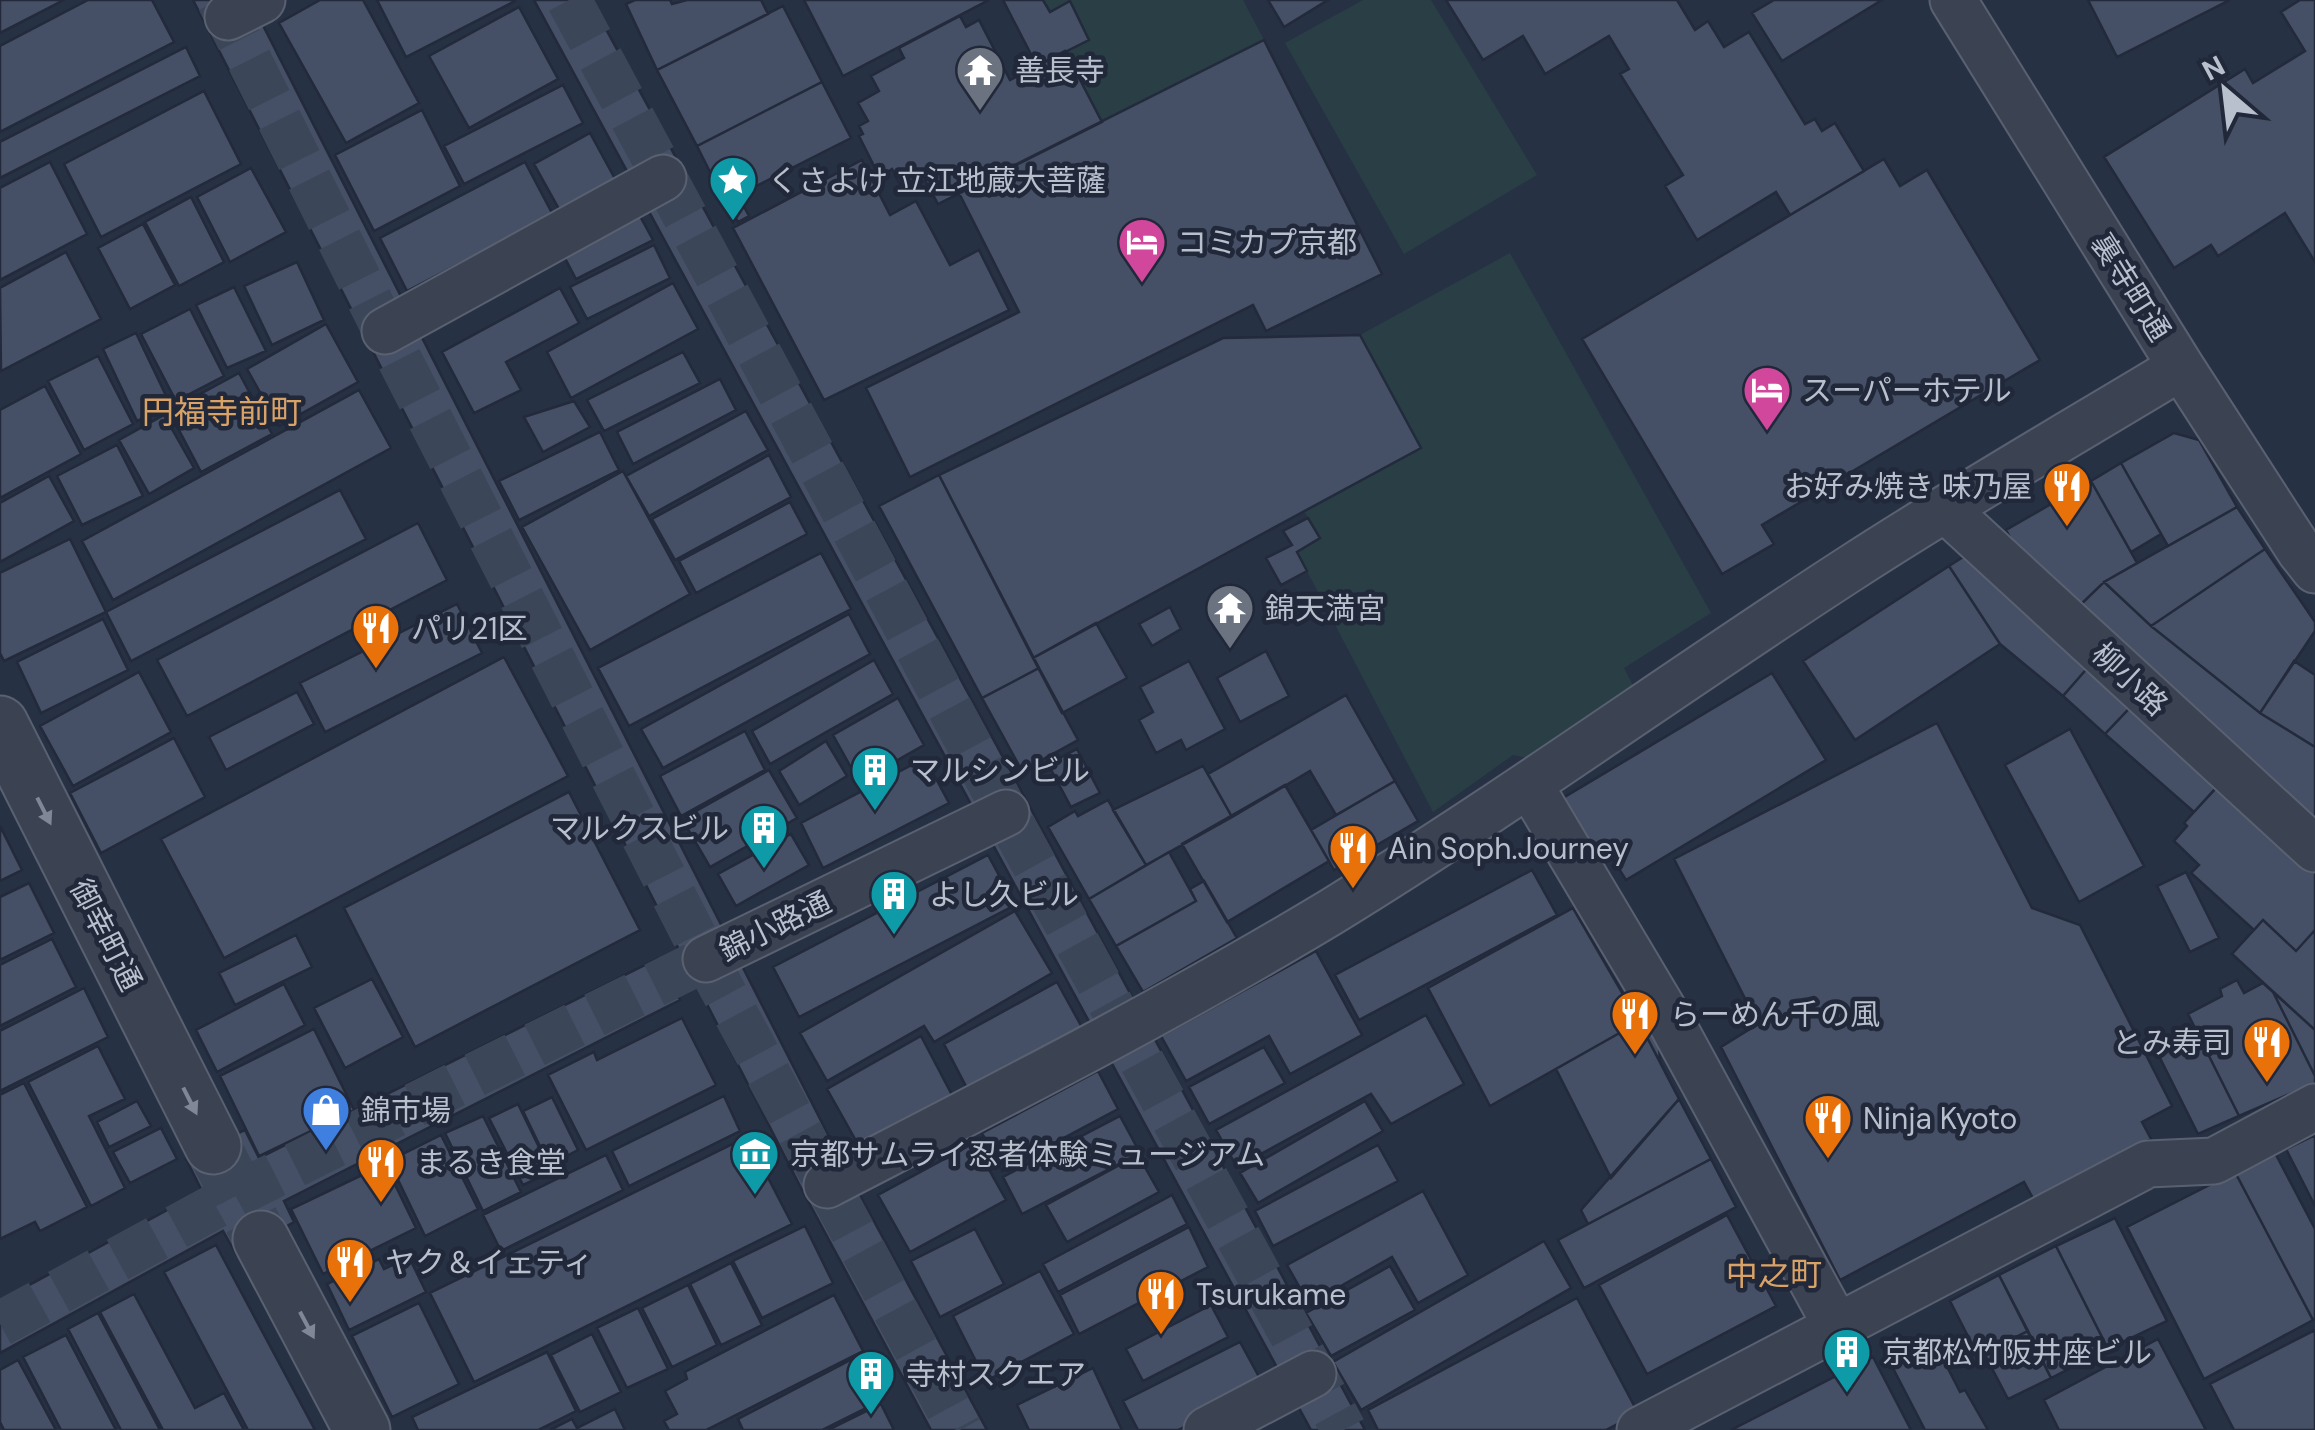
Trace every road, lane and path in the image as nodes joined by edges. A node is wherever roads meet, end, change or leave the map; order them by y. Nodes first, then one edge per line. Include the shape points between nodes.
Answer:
1 (1953, 0) edge
2 (663, 178) dead end
3 (385, 331) dead end
4 (2181, 367) junction
5 (1944, 509) junction
6 (2315, 570) edge
7 (0, 724) edge
8 (1529, 784) junction
9 (1006, 814) dead end
10 (2315, 849) edge
11 (706, 959) tunnel mouth
12 (2315, 1107) edge
13 (213, 1146) tunnel mouth
14 (828, 1185) dead end
15 (261, 1239) tunnel mouth
16 (1838, 1327) junction
17 (1313, 1374) dead end
18 (362, 1430) edge
19 (1207, 1430) edge
20 (1640, 1430) edge

1 - 4 street, 裏寺町通
2 - 3 street
4 - 5 street
4 - 6 street, 裏寺町通
5 - 8 street
5 - 10 street, 柳小路
7 -> 13 street, 御幸町通
8 - 14 street via 1226,973
8 - 16 street via 1672,1024
9 - 11 street, 錦小路通
12 - 16 street via 2214,1161 2148,1164
15 -> 18 street
16 - 20 street
17 - 19 street

